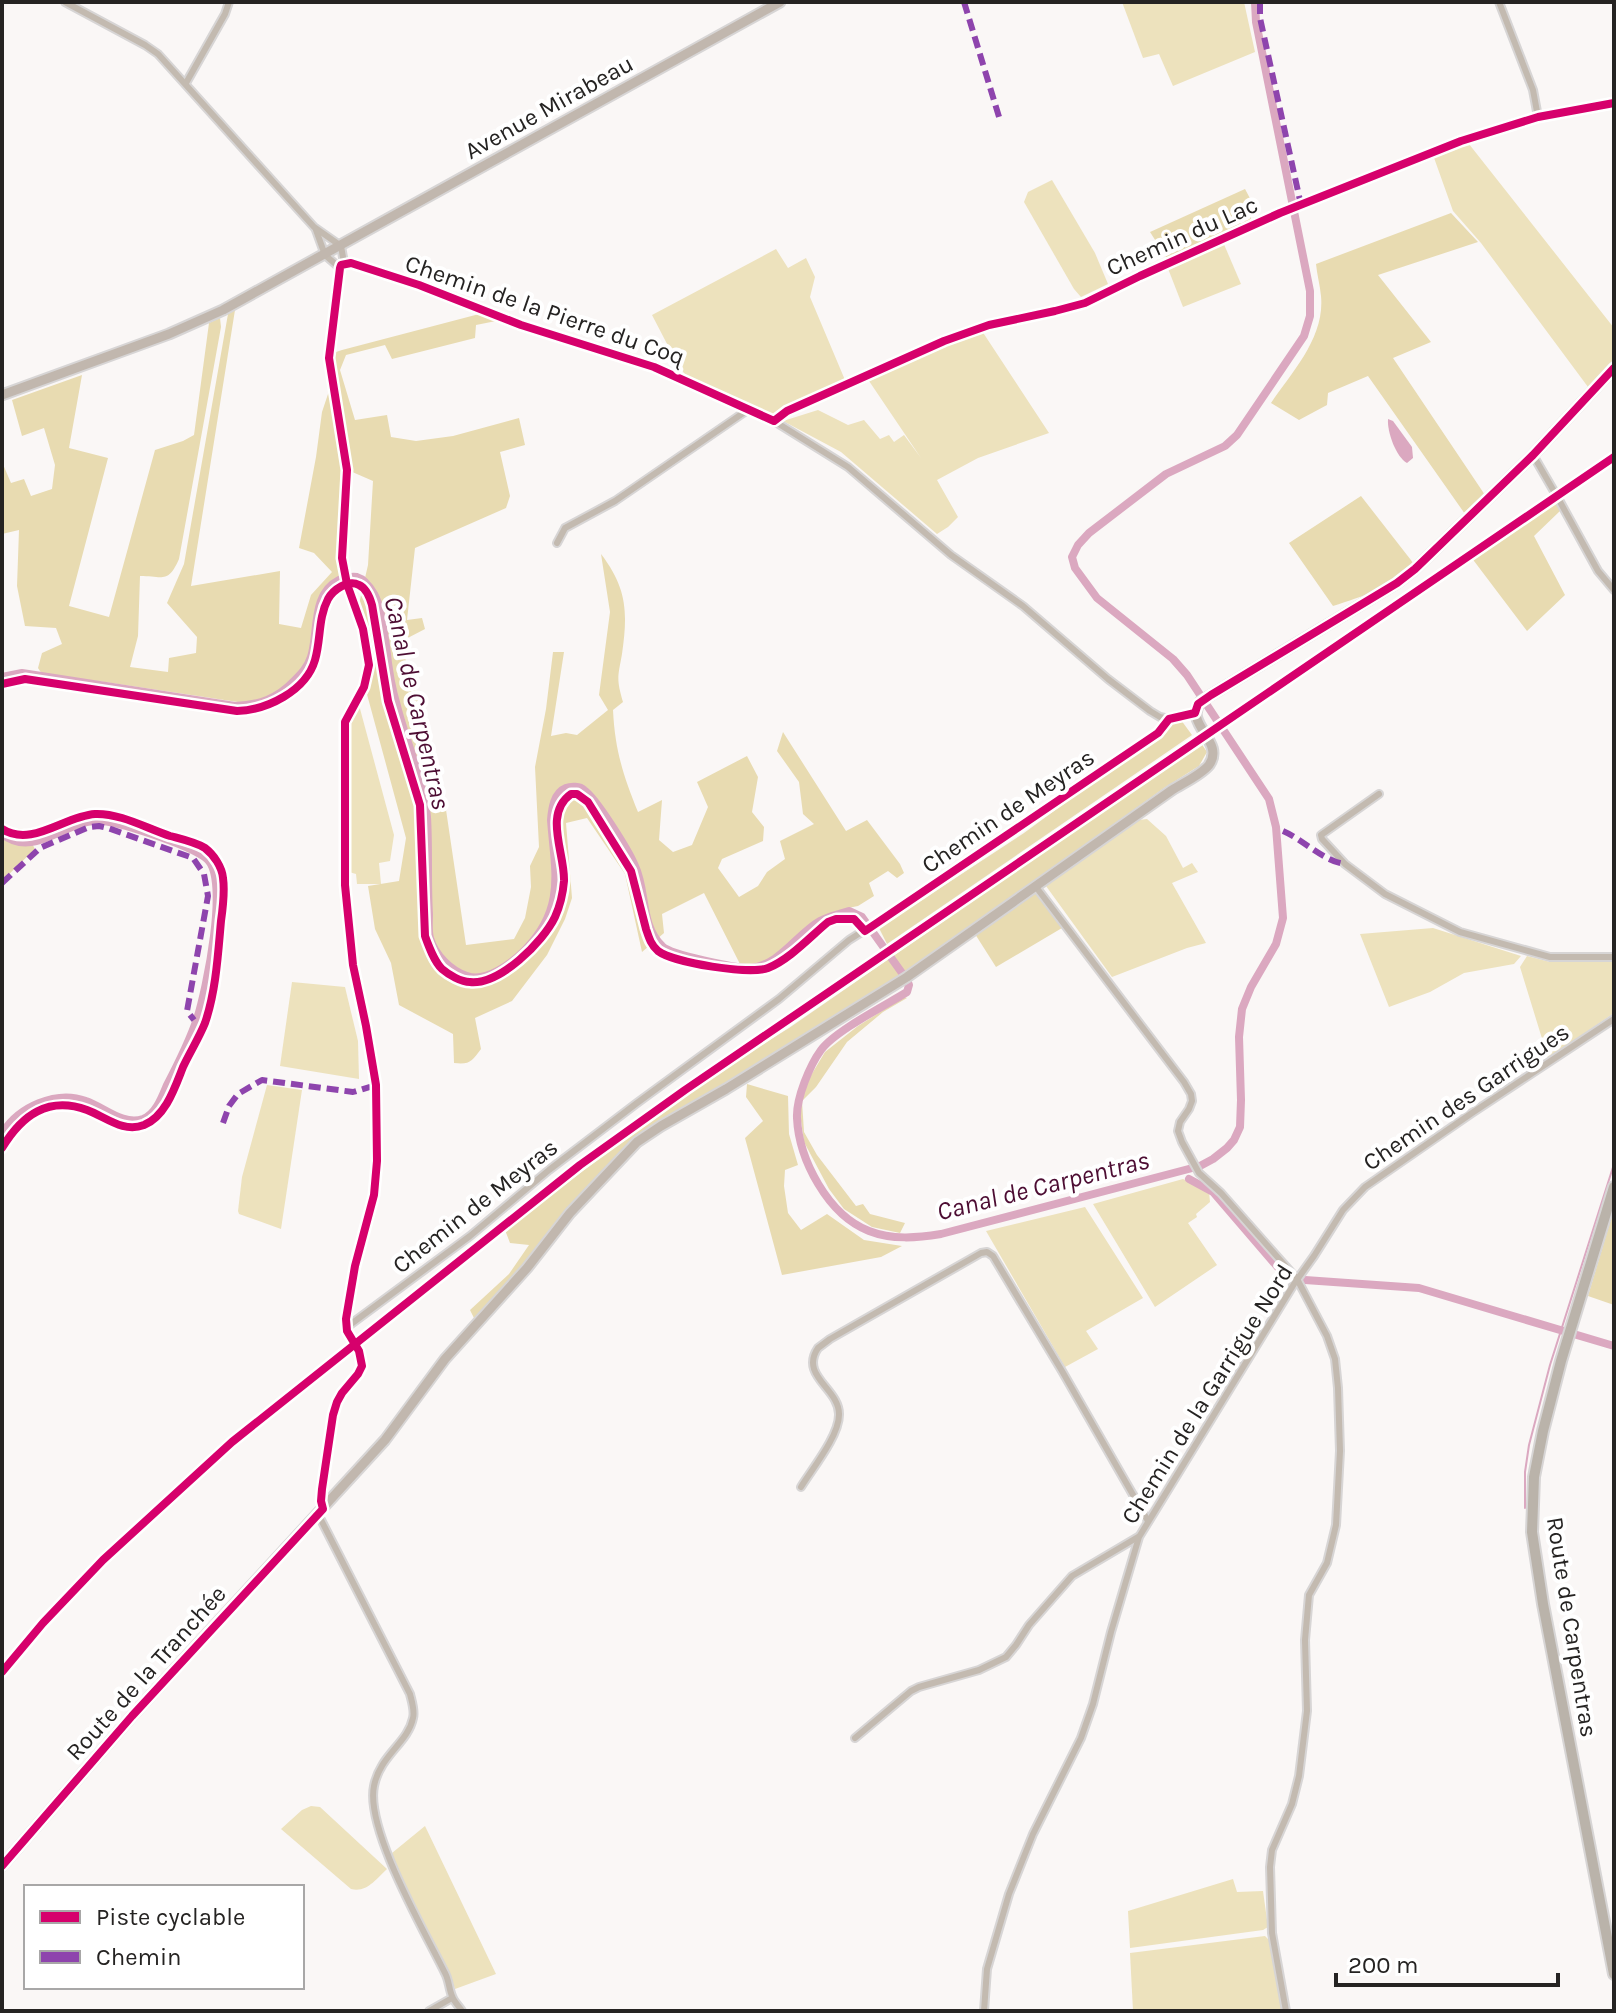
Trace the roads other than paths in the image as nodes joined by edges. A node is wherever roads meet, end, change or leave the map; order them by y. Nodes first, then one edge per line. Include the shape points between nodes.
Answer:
1 (65, 2) edge
2 (229, 2) edge
3 (780, 2) edge
4 (1499, 2) edge
5 (186, 83) junction
6 (1614, 103) edge
7 (1538, 117) junction
8 (314, 227) junction
9 (339, 247) junction
10 (325, 255) junction
11 (342, 266) junction
12 (1614, 368) edge
13 (2, 395) edge
14 (749, 409) junction
15 (774, 421) junction
16 (1533, 455) junction
17 (557, 543) dead end
18 (1614, 590) edge
19 (1195, 713) junction
20 (1169, 719) junction
21 (1379, 794) dead end
22 (1037, 886) junction
23 (1614, 957) edge
24 (1614, 1019) edge
25 (1612, 1192) edge
26 (1343, 1210) joint
27 (1297, 1279) junction
28 (347, 1327) junction
29 (801, 1487) dead end
30 (320, 1512) junction
31 (1148, 1521) junction
32 (1139, 1537) junction
33 (855, 1738) dead end
34 (2, 1866) edge
35 (1614, 1974) edge
36 (452, 1998) junction
37 (429, 2011) edge
38 (462, 2011) edge
39 (984, 2011) edge
40 (1286, 2011) edge

1 - 5 street via 145,45
2 - 5 street
3 - 9 street, Avenue Mirabeau
4 - 7 street
5 - 8 street
6 - 7 street, Chemin du Lac
7 - 15 street, Chemin du Lac via 1448,146 1291,209 1085,303 944,341
8 - 9 street
8 - 10 street
9 - 10 street, Avenue Mirabeau
9 - 11 street
10 - 11 street
10 - 13 street, Avenue Mirabeau via 194,324
11 - 14 street, Chemin de la Pierre du Coq via 351,263 419,285 521,325 654,367
11 - 28 street via 329,358 347,470 345,578 369,665 345,722 345,885 353,965 376,1085 377,1123 374,1195 355,1266
12 - 16 street
14 - 15 street, Chemin de la Pierre du Coq
14 - 17 street via 615,501 565,528
15 - 20 street, Chemin de la Pierre du Coq via 848,467 1108,679
16 - 18 street
16 - 19 street via 1397,583 1204,699
19 - 20 street
19 - 22 street, Route de la Tranchée via 1213,747 1206,768
20 - 28 street, Chemin de Meyras via 1158,733 826,958
21 - 23 street via 1321,835 1345,864 1385,894 1460,932 1550,957
22 - 27 street via 1191,1094 1178,1131 1197,1170
22 - 30 street, Route de la Tranchée via 903,979 637,1142 570,1213
24 - 26 street, Chemin des Garrigues via 1410,1155
25 - 35 main road, Route de Carpentras via 1546,1419 1534,1477 1532,1532
26 - 27 street, Chemin de la Garrigue Nord
27 - 31 street, Chemin de la Garrigue Nord
27 - 40 street via 1335,1359 1340,1451 1334,1534 1306,1608 1307,1711 1299,1776 1270,1867 1272,1933
28 - 30 street via 362,1366 333,1415
29 - 31 street via 839,1419 836,1401 813,1369 818,1348 987,1252 1023,1304
30 - 34 street, Route de la Tranchée
30 - 36 street via 410,1694 414,1717 377,1774 374,1808 412,1908 448,1977
31 - 32 street, Chemin de la Garrigue Nord
32 - 33 street via 1072,1576 1006,1657 911,1691
32 - 39 street, Chemin de la Garrigue Nord via 1081,1738 1009,1894 987,1969
36 - 37 street
36 - 38 street

